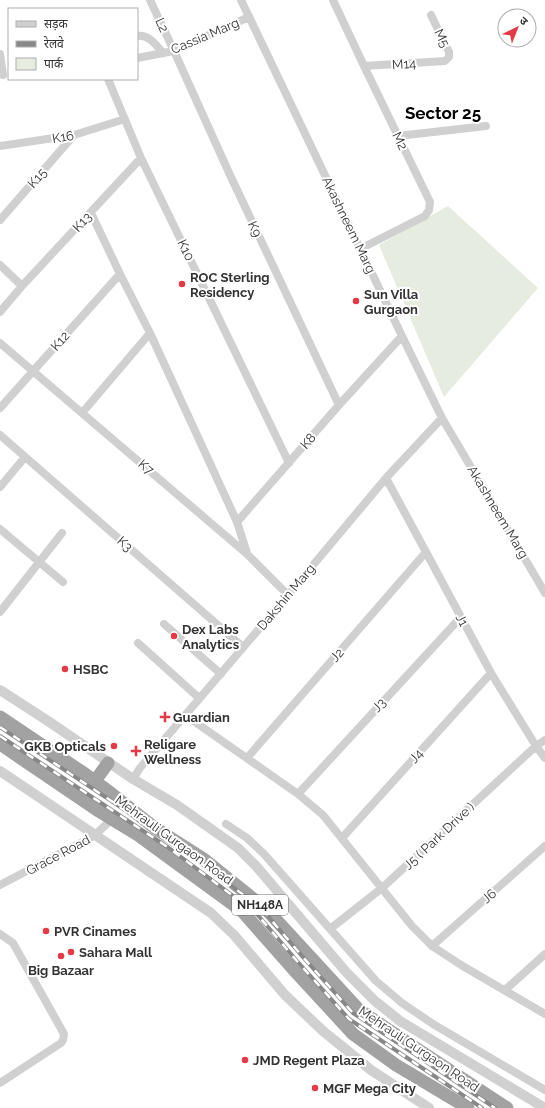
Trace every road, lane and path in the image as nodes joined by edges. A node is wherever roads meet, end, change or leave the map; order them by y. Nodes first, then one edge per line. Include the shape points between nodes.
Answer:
1 (150, 0) edge
2 (241, 0) edge
3 (333, 0) edge
4 (431, 15) dead end
5 (249, 17) junction
6 (138, 36) edge
7 (174, 51) junction
8 (163, 53) junction
9 (0, 54) edge
10 (138, 58) edge
11 (445, 61) joint
12 (364, 66) junction
13 (4, 75) edge
14 (108, 80) edge
15 (125, 119) junction
16 (486, 126) dead end
17 (74, 135) junction
18 (398, 136) junction
19 (0, 146) edge
20 (141, 158) junction
21 (91, 213) junction
22 (0, 220) edge
23 (360, 249) junction
24 (0, 265) edge
25 (120, 274) junction
26 (22, 286) junction
27 (0, 312) edge
28 (150, 333) junction
29 (402, 336) junction
30 (0, 343) edge
31 (33, 372) junction
32 (339, 406) junction
33 (0, 408) edge
34 (82, 413) junction
35 (442, 418) junction
36 (0, 435) edge
37 (25, 457) junction
38 (289, 462) junction
39 (386, 478) junction
40 (1, 484) edge
41 (237, 522) junction
42 (0, 529) edge
43 (62, 533) dead end
44 (426, 552) junction
45 (247, 554) junction
46 (39, 562) junction
47 (62, 582) dead end
48 (545, 593) edge
49 (288, 595) junction
50 (0, 612) edge
51 (461, 617) junction
52 (164, 624) dead end
53 (138, 644) dead end
54 (243, 648) junction
55 (220, 674) junction
56 (491, 674) junction
57 (0, 690) edge
58 (199, 698) junction
59 (185, 715) junction
60 (0, 717) edge
61 (28, 736) junction
62 (545, 740) edge
63 (0, 744) edge
64 (536, 746) junction
65 (15, 754) junction
66 (247, 758) junction
67 (545, 758) edge
68 (108, 763) junction
69 (0, 771) edge
70 (133, 779) junction
71 (95, 781) junction
72 (298, 794) junction
73 (112, 819) junction
74 (226, 824) dead end
75 (95, 835) junction
76 (342, 838) junction
77 (545, 846) edge
78 (0, 885) edge
79 (382, 888) junction
80 (330, 929) junction
81 (0, 934) edge
82 (432, 946) junction
83 (545, 954) edge
84 (505, 990) junction
85 (545, 1014) edge
86 (0, 1083) edge
87 (545, 1090) edge
88 (429, 1108) edge
89 (468, 1108) edge
90 (507, 1108) edge
91 (545, 1108) edge

1 - 7 street, L2
2 - 5 street, Akashneem Marg
3 - 12 street, M2
4 - 11 street, M5 via 449,52 449,57
5 - 7 street, Cassia Marg
5 - 23 street, Akashneem Marg
6 - 8 street via 151,39
7 - 8 street, Cassia Marg
7 - 32 street, K9
8 - 10 street, Cassia Marg
9 - 13 street
11 - 12 street, M14
12 - 18 street, M2
14 - 15 street, K10
15 - 17 street, K16
15 - 20 street, K10
16 - 18 street
17 - 19 street, K16
17 - 22 street, K15
18 - 23 street, M2 via 430,202 429,210 424,216
20 - 21 street, K13
20 - 38 street, K10
21 - 25 street
21 - 26 street, K13
23 - 29 street, Akashneem Marg
24 - 26 street
25 - 28 street
25 - 31 street, K12
26 - 27 street, K13
28 - 34 street
28 - 41 street
29 - 32 street, K8
29 - 35 street, Akashneem Marg
30 - 31 street, K7
31 - 33 street, K12
31 - 34 street, K7
32 - 38 street, K8
34 - 45 street, K7
35 - 39 street, Dakshin Marg
35 - 48 street, Akashneem Marg
36 - 37 street, K3
37 - 40 street
37 - 54 street, K3
38 - 41 street, K8
39 - 44 street, J1
39 - 49 street, Dakshin Marg
41 - 45 street
42 - 46 street
43 - 46 street
44 - 51 street, J1
44 - 66 street, J2
45 - 49 street, K7
46 - 47 street
46 - 50 street
49 - 54 street, Dakshin Marg
51 - 56 street, J1
51 - 72 street, J3
52 - 55 street
53 - 58 street
54 - 55 street, Dakshin Marg
55 - 58 street, Dakshin Marg
56 - 64 street, J1
56 - 76 street, J4
57 - 68 street
58 - 59 street, Dakshin Marg
59 - 66 street
59 - 70 street, Dakshin Marg
60 - 61 highway, Mehrauli Gurgaon Road / NH148A
61 - 65 highway
61 - 71 highway, Mehrauli Gurgaon Road / NH148A
62 - 64 street, J5 ( Park Drive )
63 - 65 highway, Mehrauli Gurgaon Road / NH148A
64 - 67 street, J1
64 - 79 street, J5 ( Park Drive )
65 - 73 highway, Mehrauli Gurgaon Road / NH148A
66 - 72 street
68 - 70 street
68 - 71 highway
69 - 75 street
70 - 91 street via 177,805 238,848 346,972 400,1021
71 - 90 highway, Mehrauli Gurgaon Road / NH148A via 155,828 205,860 267,910 359,1010
72 - 76 street via 323,815
73 - 75 street, Grace Road
73 - 89 highway, Mehrauli Gurgaon Road / NH148A via 242,911 353,1034 396,1065
74 - 80 street via 247,838 264,854
75 - 78 street, Grace Road
75 - 88 street via 211,913 234,935 285,995 323,1031 371,1070
76 - 79 street
77 - 82 street, J6
79 - 80 street, J5 ( Park Drive )
79 - 82 street via 412,926
80 - 87 street via 376,980 402,1003
81 - 86 street via 13,943 64,1034 61,1043
82 - 84 street
83 - 84 street
84 - 85 street

